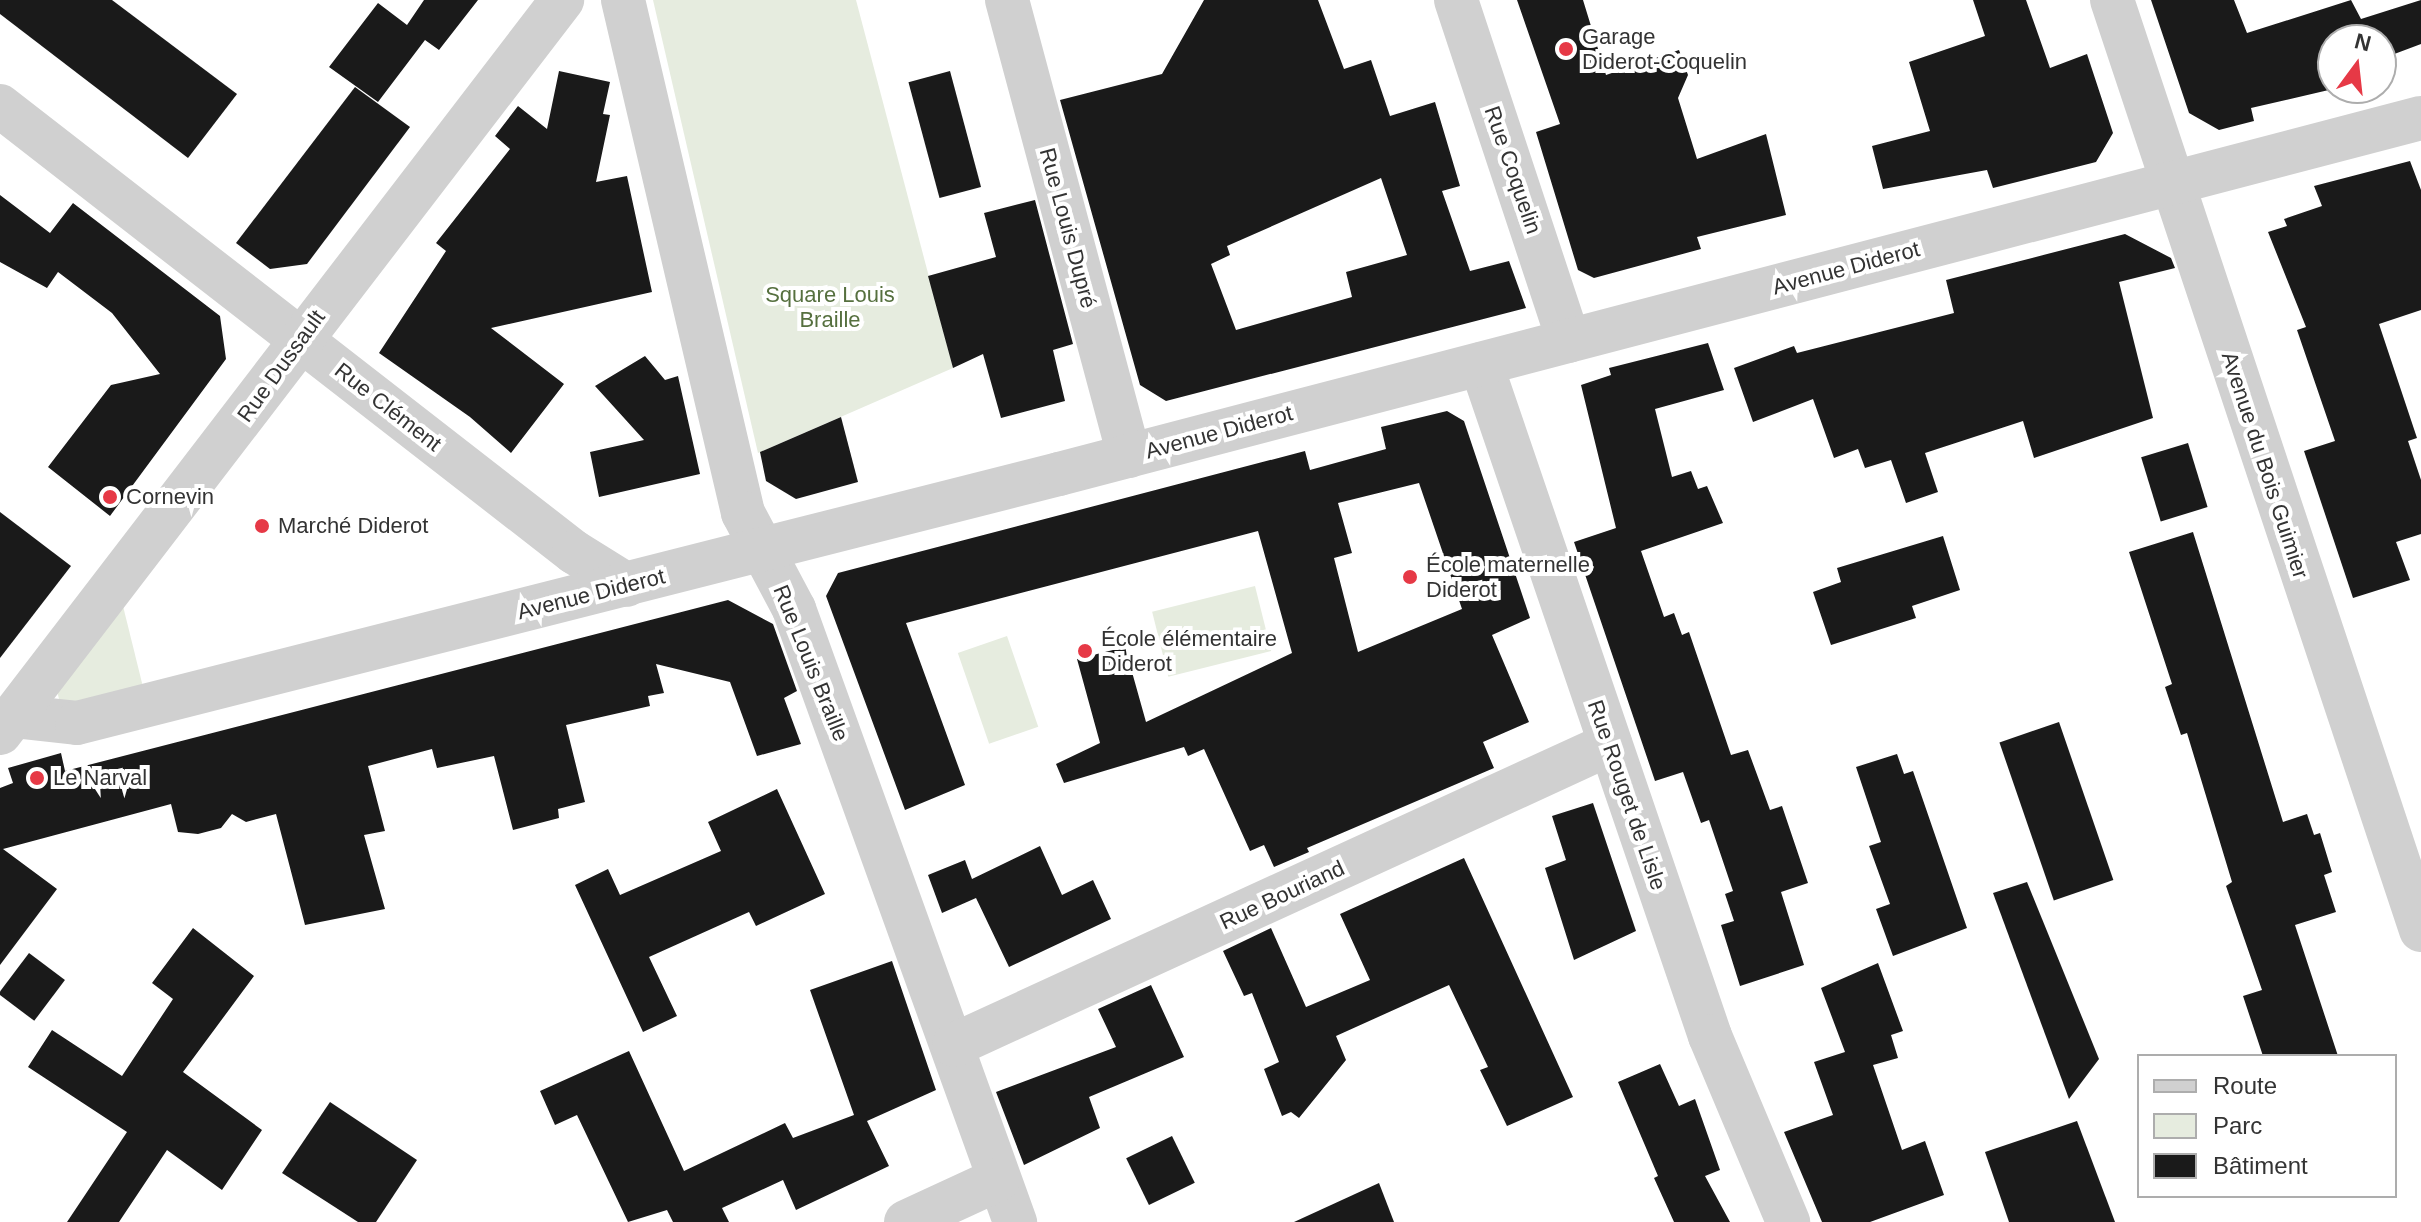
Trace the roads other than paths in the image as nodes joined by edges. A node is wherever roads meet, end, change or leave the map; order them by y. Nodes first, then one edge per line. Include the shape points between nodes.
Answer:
1 (562, 0) edge
2 (623, 0) edge
3 (1007, 0) edge
4 (1456, 0) edge
5 (2112, 0) edge
6 (0, 106) edge
7 (2421, 118) edge
8 (2173, 181) junction
9 (302, 339) junction
10 (1569, 341) junction
11 (1481, 364) junction
12 (1129, 456) junction
13 (761, 548) junction
14 (627, 585) junction
15 (7, 725) edge
16 (1610, 744) junction
17 (2421, 930) edge
18 (954, 1045) junction
19 (999, 1179) junction
20 (906, 1222) edge
21 (1015, 1222) edge
22 (1788, 1222) edge

1 - 9 street, Rue Dussault
2 - 13 street, Rue Louis Braille via 743,513
3 - 12 street, Rue Louis Dupré
4 - 10 street, Rue Coquelin
5 - 8 street, Avenue du Bois Guimier
6 - 9 street, Rue Clément
7 - 8 street, Avenue Diderot
8 - 10 street, Avenue Diderot
8 - 17 street, Avenue du Bois Guimier
9 - 14 street, Rue Clément via 574,552
9 - 15 street, Rue Dussault
10 - 11 street, Avenue Diderot
11 - 12 street, Avenue Diderot
11 - 16 street, Rue Rouget de Lisle
12 - 13 street, Avenue Diderot
13 - 14 street, Avenue Diderot
13 - 18 street, Rue Louis Braille via 794,609
14 - 15 street, Avenue Diderot via 77,723
16 - 18 street, Rue Bouriand
16 - 22 street, Rue Rouget de Lisle via 1710,1036
18 - 19 street, Rue Louis Braille
19 - 20 street
19 - 21 street, Rue Louis Braille

